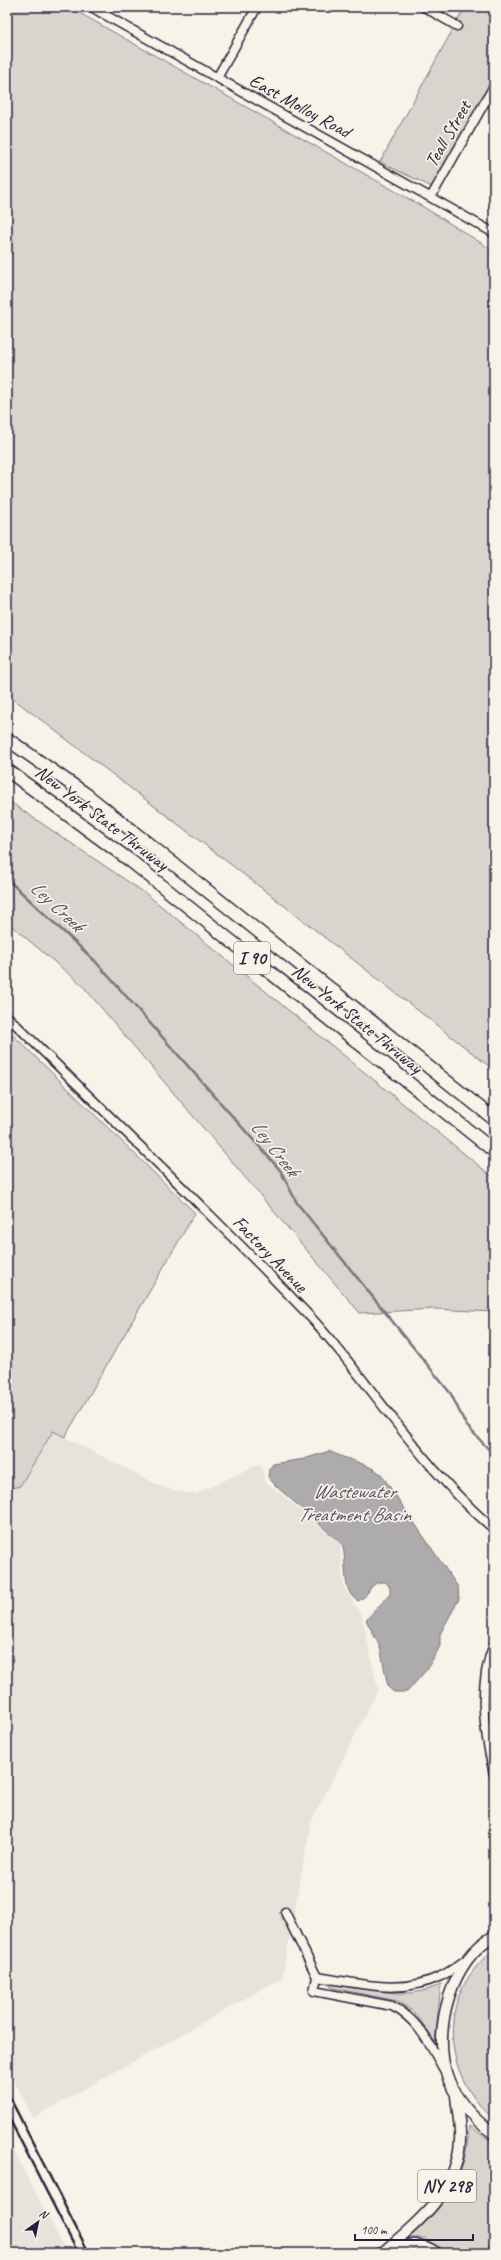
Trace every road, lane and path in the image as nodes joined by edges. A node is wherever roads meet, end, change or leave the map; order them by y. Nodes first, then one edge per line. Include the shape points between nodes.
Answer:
1 (91, 7) edge
2 (257, 7) edge
3 (424, 7) edge
4 (457, 26) dead end
5 (217, 78) junction
6 (494, 86) edge
7 (431, 198) junction
8 (494, 233) edge
9 (7, 739) edge
10 (7, 770) edge
11 (7, 1016) edge
12 (494, 1119) edge
13 (494, 1151) edge
14 (493, 1528) edge
15 (494, 1644) edge
16 (493, 1765) edge
17 (494, 1774) edge
18 (285, 1912) dead end
19 (493, 1936) edge
20 (472, 1955) junction
21 (317, 1977) junction
22 (446, 2072) junction
23 (456, 2095) junction
24 (494, 2134) edge
25 (382, 2253) edge
26 (437, 2253) edge

1 - 5 street, East Molloy Road
2 - 5 street
3 - 4 street
5 - 7 street, East Molloy Road
6 - 7 street, Teall Street
7 - 8 street, East Molloy Road
9 - 12 highway, New York State Thruway / I 90 via 86,795
10 - 13 highway, New York State Thruway / I 90 via 132,862
11 - 14 street, Factory Avenue via 315,1322 437,1475 465,1505
15 - 16 street via 484,1684 484,1708
16 - 17 street
18 - 21 street
19 - 20 main road, NY 298
20 - 21 street via 442,1976 408,1987 372,1986
20 - 22 main road, NY 298 via 457,1977 441,2028
21 - 22 street via 314,1991 392,2006 402,2011 424,2034
22 - 23 main road, NY 298
23 - 24 main road
23 - 25 main road, NY 298 via 460,2140 456,2168 428,2212
25 - 26 main road via 408,2244 421,2245

